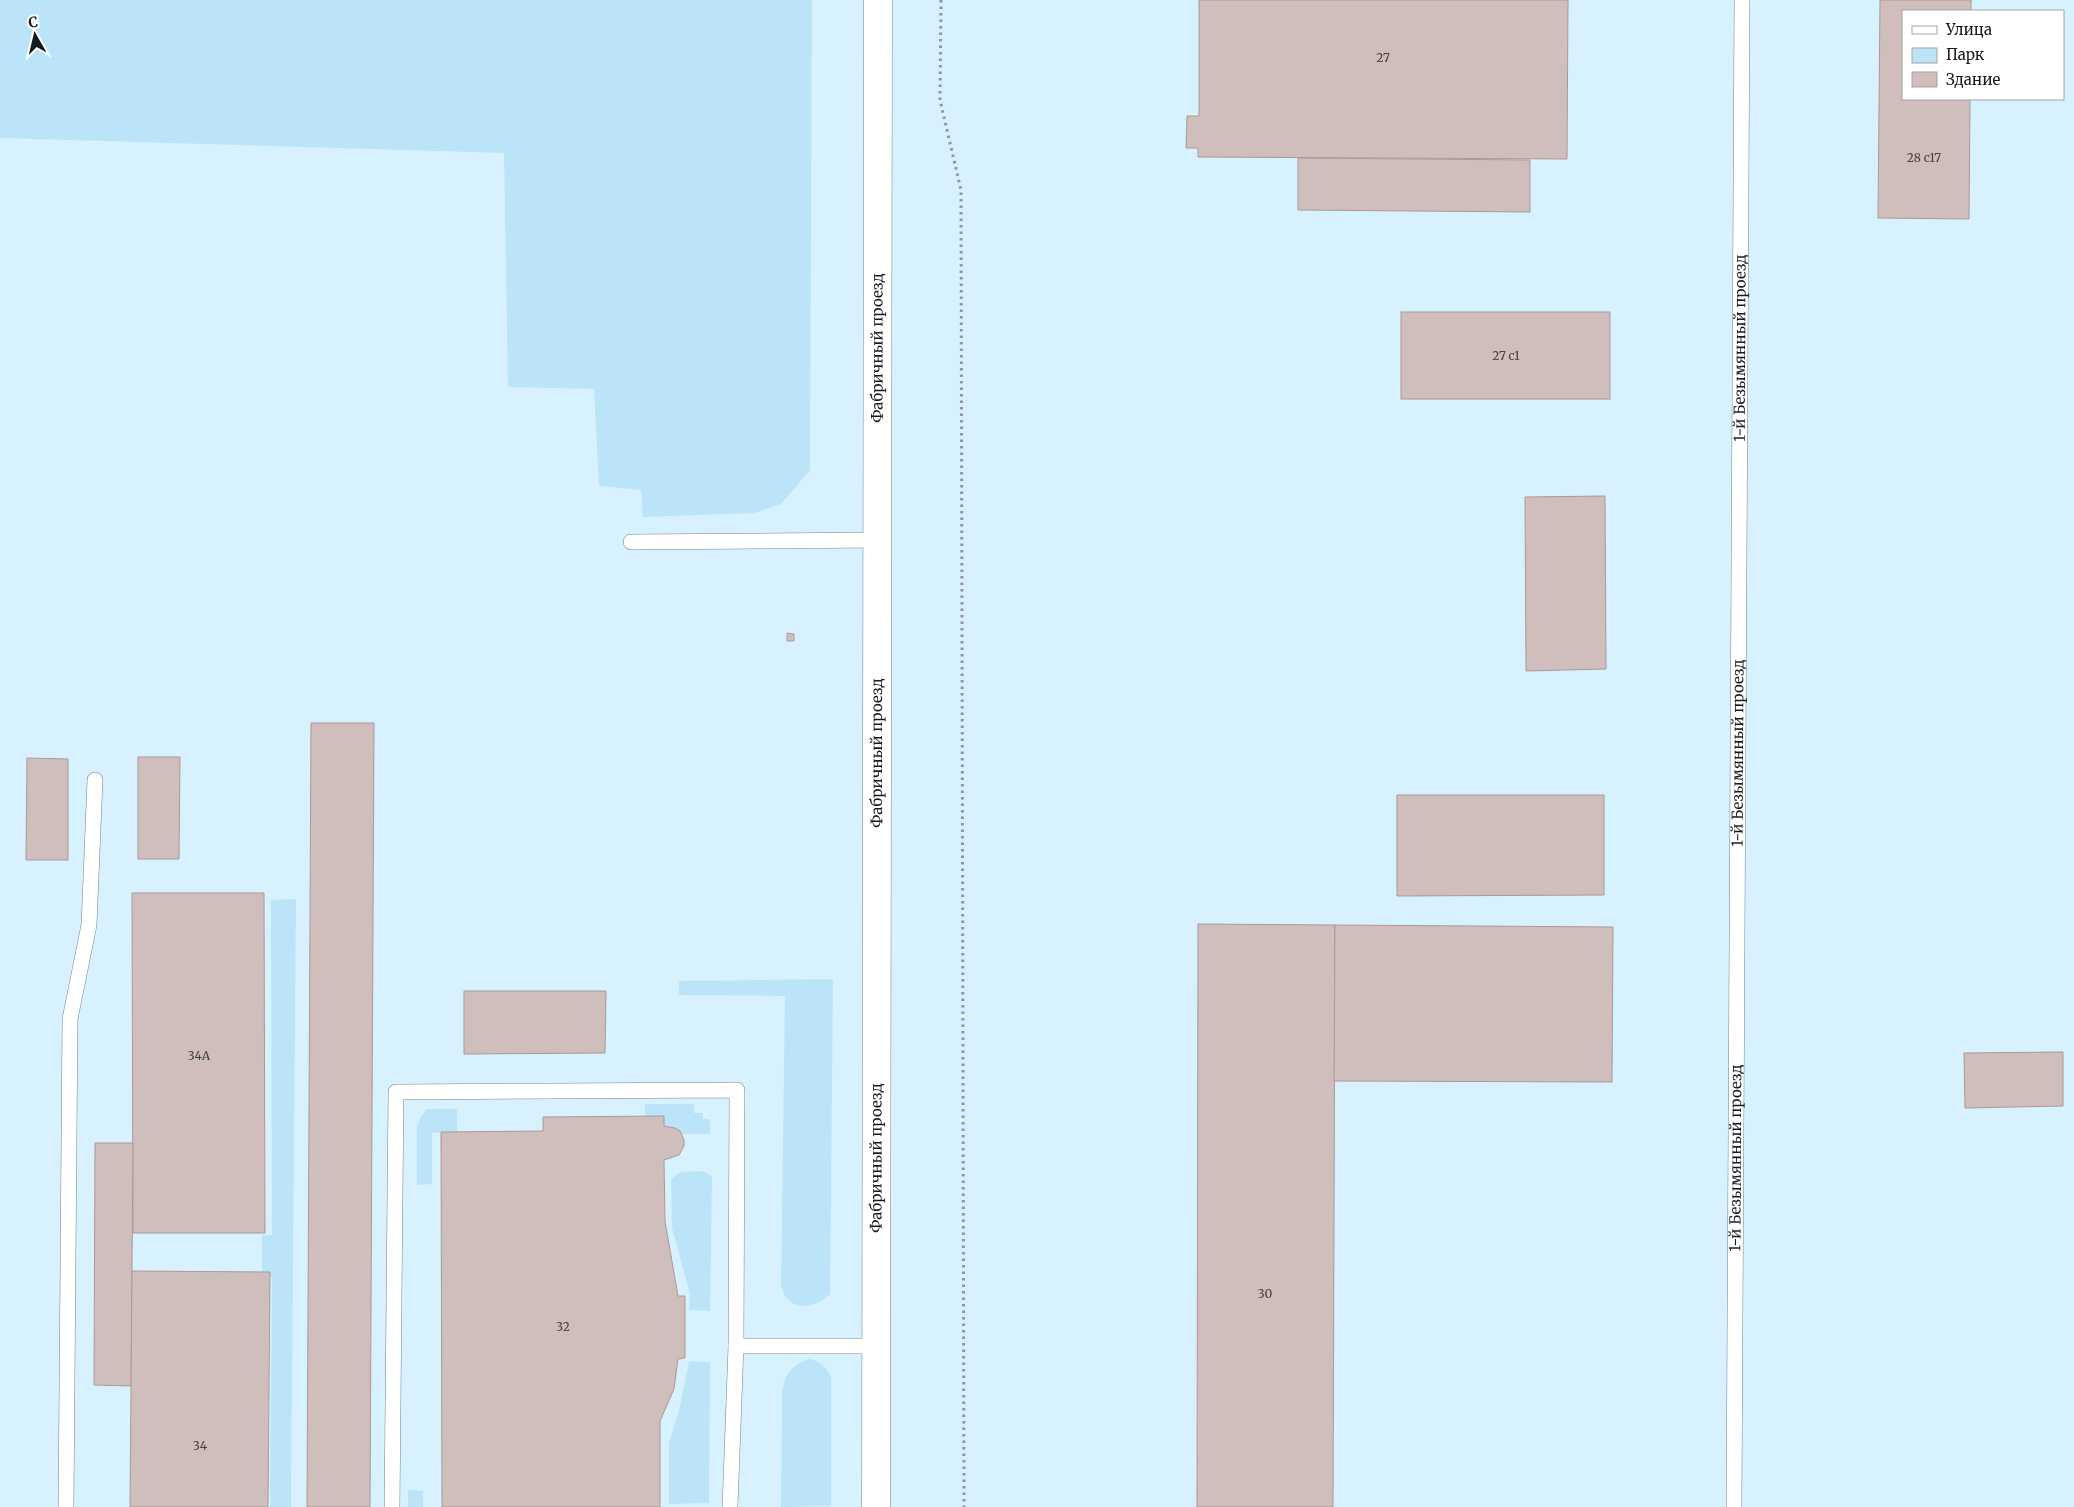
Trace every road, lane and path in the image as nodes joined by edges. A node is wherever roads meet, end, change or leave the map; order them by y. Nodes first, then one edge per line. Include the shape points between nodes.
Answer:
1 (878, 0) edge
2 (941, 0) edge
3 (1742, 0) edge
4 (876, 540) junction
5 (631, 542) dead end
6 (95, 780) dead end
7 (736, 1346) junction
8 (875, 1346) junction
9 (66, 1507) edge
10 (392, 1507) edge
11 (730, 1507) edge
12 (876, 1507) edge
13 (964, 1507) edge
14 (1734, 1507) edge

1 - 4 street, Фабричный проезд
2 - 13 path via 940,100 960,190
3 - 14 lane, 1-й Безымянный проезд
4 - 5 lane
4 - 8 street, Фабричный проезд
6 - 9 lane via 89,925 70,1019
7 - 8 lane
7 - 10 lane via 737,1090 396,1092
7 - 11 lane
8 - 12 street, Фабричный проезд

